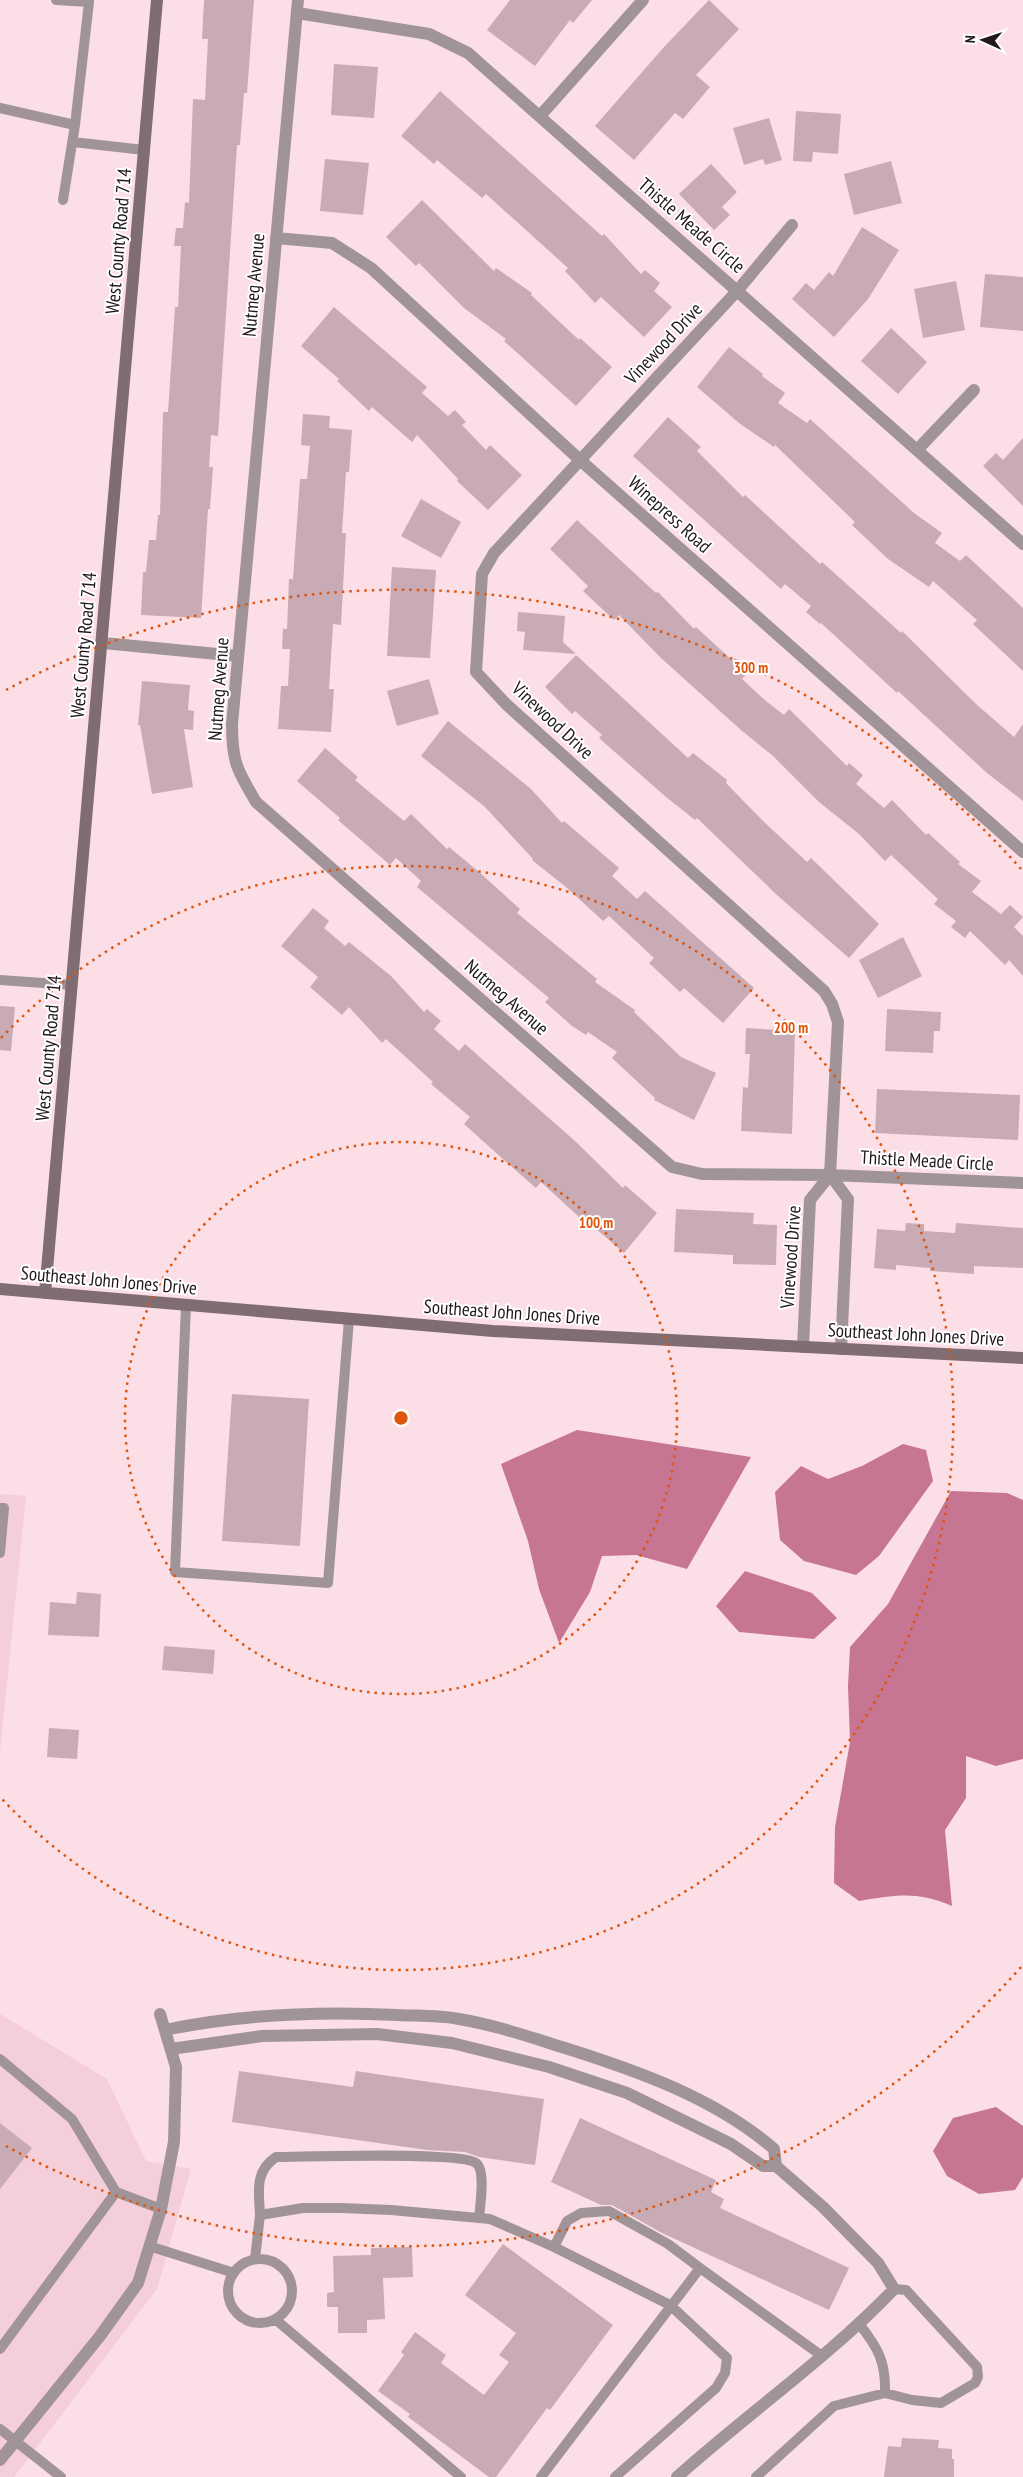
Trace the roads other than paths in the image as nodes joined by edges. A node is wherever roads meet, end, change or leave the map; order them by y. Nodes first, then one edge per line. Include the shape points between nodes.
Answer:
1 (56, 0) edge
2 (158, 0) edge
3 (298, 0) edge
4 (643, 0) edge
5 (297, 13) junction
6 (0, 108) edge
7 (540, 116) junction
8 (75, 125) junction
9 (73, 142) junction
10 (144, 150) junction
11 (63, 200) dead end
12 (792, 225) dead end
13 (276, 238) junction
14 (738, 290) junction
15 (974, 390) dead end
16 (918, 449) junction
17 (580, 460) junction
18 (1023, 544) edge
19 (103, 643) junction
20 (238, 656) junction
21 (1023, 852) edge
22 (0, 980) edge
23 (72, 986) junction
24 (830, 1174) junction
25 (1023, 1183) edge
26 (0, 1290) edge
27 (45, 1293) junction
28 (186, 1305) junction
29 (349, 1319) junction
30 (803, 1347) junction
31 (841, 1349) junction
32 (1023, 1358) edge
33 (0, 1508) edge
34 (0, 1553) edge
35 (160, 2014) dead end
36 (165, 2030) junction
37 (171, 2049) junction
38 (0, 2059) edge
39 (776, 2166) junction
40 (116, 2192) junction
41 (161, 2209) junction
42 (260, 2215) junction
43 (479, 2218) junction
44 (149, 2246) junction
45 (554, 2247) junction
46 (255, 2259) junction
47 (700, 2268) junction
48 (234, 2273) junction
49 (894, 2289) junction
50 (670, 2305) junction
51 (274, 2319) junction
52 (860, 2325) junction
53 (0, 2349) edge
54 (822, 2356) junction
55 (885, 2393) junction
56 (0, 2429) edge
57 (15, 2441) junction
58 (0, 2460) edge
59 (542, 2476) edge
60 (61, 2477) edge
61 (461, 2477) edge
62 (615, 2477) edge
63 (677, 2477) edge
64 (756, 2477) edge

1 - 8 lane via 89,2
2 - 10 street, West County Road 714
3 - 5 street, Nutmeg Avenue
4 - 7 street
5 - 7 street, Thistle Meade Circle via 429,34 468,53
5 - 13 street, Nutmeg Avenue
6 - 8 lane
7 - 14 street, Thistle Meade Circle
8 - 9 lane
9 - 10 lane
9 - 11 lane
10 - 19 street, West County Road 714
12 - 14 street, Vinewood Drive
13 - 17 street, Winepress Road via 332,243 371,268
13 - 20 street, Nutmeg Avenue
14 - 16 street, Thistle Meade Circle
14 - 17 street, Vinewood Drive
15 - 16 street
16 - 18 street, Thistle Meade Circle
17 - 21 street, Winepress Road
17 - 24 street, Vinewood Drive via 494,553 482,574 476,672 506,704 824,991 838,1022
19 - 20 street
19 - 23 street, West County Road 714
20 - 24 street, Nutmeg Avenue via 232,754 256,802 672,1166 702,1174
22 - 23 lane
23 - 27 street, West County Road 714
24 - 25 street, Thistle Meade Circle
24 - 30 street, Vinewood Drive via 810,1200
24 - 31 street via 848,1199
26 - 27 street, Southeast John Jones Drive
27 - 28 street, Southeast John Jones Drive
28 - 29 street, Southeast John Jones Drive
28 - 29 lane via 175,1572 328,1583
29 - 30 street, Southeast John Jones Drive via 493,1331
30 - 31 street, Southeast John Jones Drive
31 - 32 street, Southeast John Jones Drive
33 - 34 lane via 4,1508
35 - 36 street
36 - 37 street
36 - 39 street via 202,2022 278,2014 458,2018 522,2034 622,2066 686,2092 758,2135 774,2149
37 - 39 street via 262,2036 377,2034 452,2043 549,2066 627,2094 731,2144 763,2166
37 - 41 street via 176,2067 174,2142
38 - 40 lane via 72,2119
39 - 49 street via 823,2207 878,2263
40 - 41 lane
40 - 53 lane
41 - 44 street
42 - 43 lane via 303,2208 341,2208
42 - 43 lane via 259,2179 265,2164 276,2157 433,2156 466,2158 482,2171
42 - 46 lane
43 - 45 lane via 490,2219
44 - 48 lane
44 - 57 street via 138,2283 100,2336
45 - 47 lane via 567,2222 581,2213 609,2211 668,2244
45 - 50 lane
46 - 48 lane via 245,2262
46 - 51 lane via 275,2262 289,2277 292,2296 282,2314
47 - 50 lane
47 - 54 lane
48 - 51 lane via 228,2290 235,2310 253,2322
49 - 52 street
49 - 55 lane via 906,2290 977,2367 978,2377 975,2383 941,2403
50 - 59 lane
50 - 62 lane via 727,2358 725,2373 716,2388
51 - 61 lane
52 - 54 street
52 - 55 lane via 883,2360
54 - 63 street
55 - 64 lane via 834,2406
56 - 57 lane
57 - 58 street
57 - 60 lane

